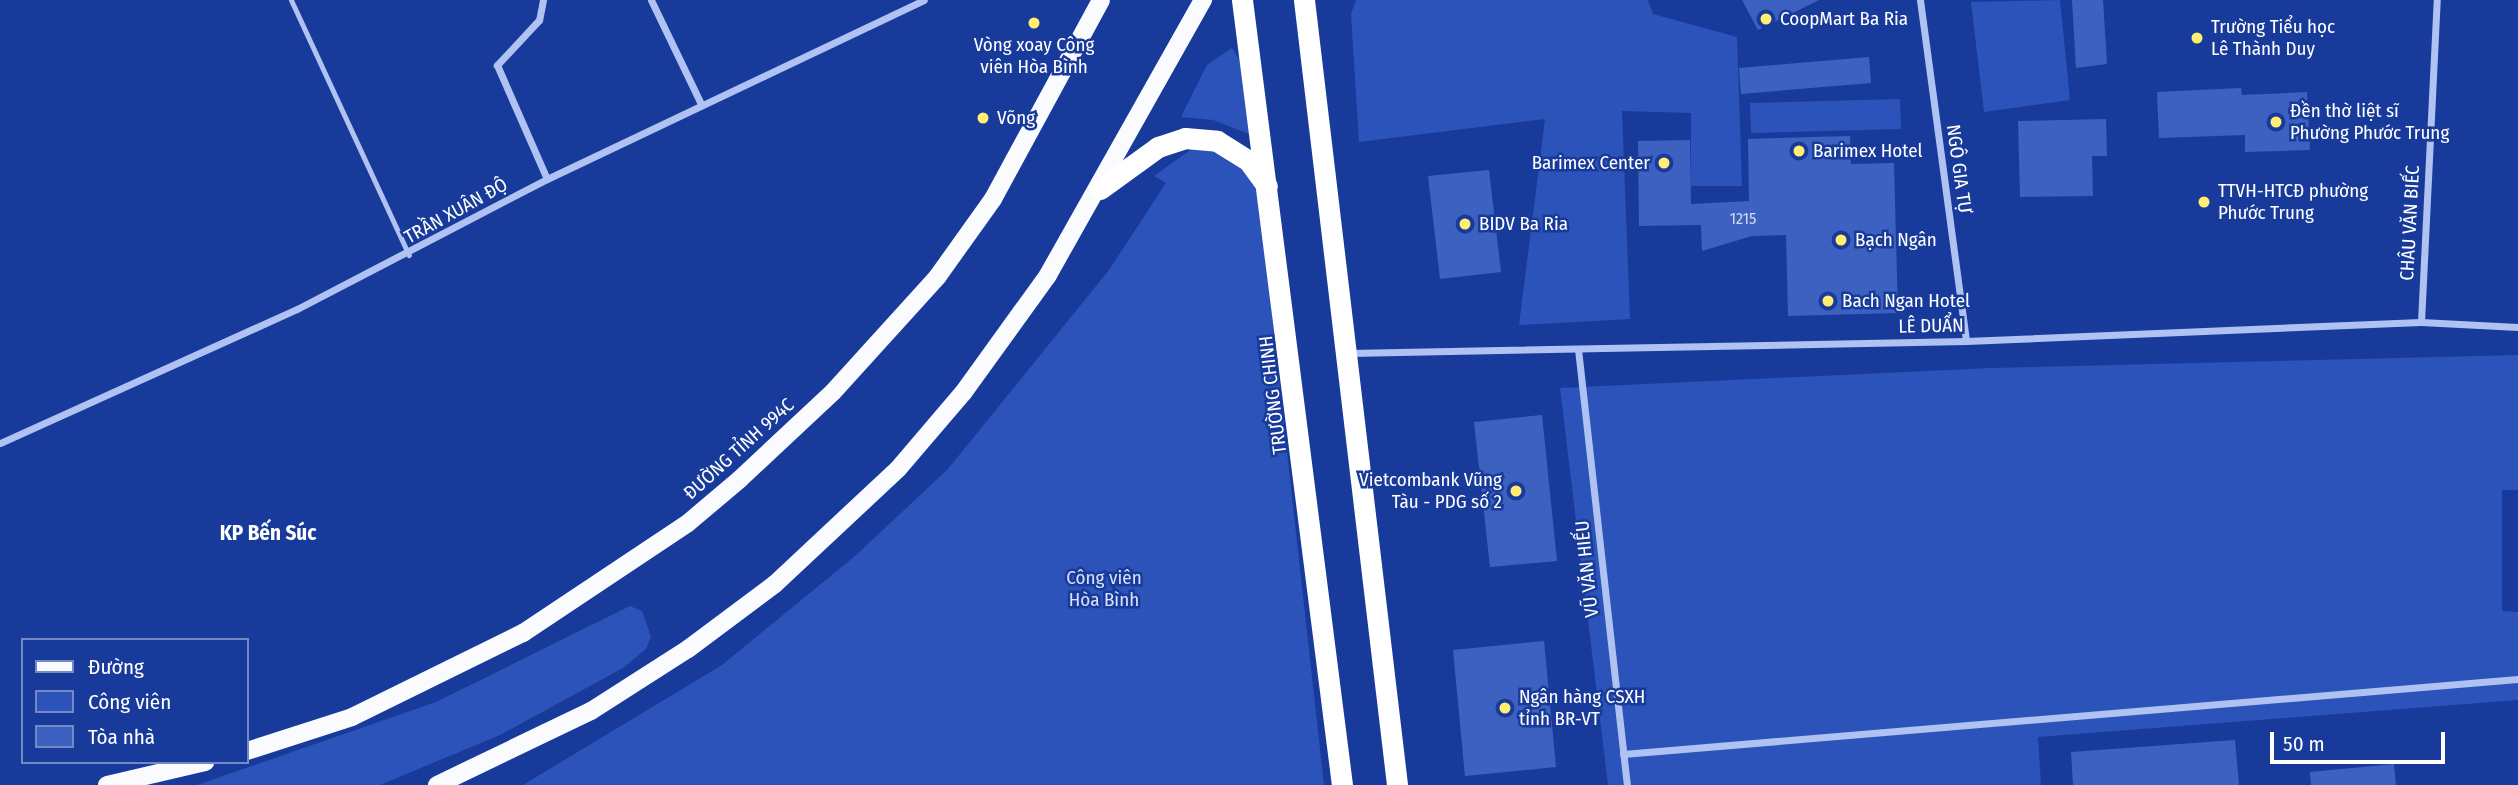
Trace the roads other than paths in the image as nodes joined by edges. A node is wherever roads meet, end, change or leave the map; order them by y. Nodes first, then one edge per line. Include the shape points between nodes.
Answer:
1 (291, 0) edge
2 (543, 0) edge
3 (651, 0) edge
4 (924, 0) edge
5 (1101, 0) edge
6 (1203, 0) edge
7 (1242, 0) edge
8 (1304, 0) edge
9 (1920, 0) edge
10 (2437, 0) edge
11 (701, 104) junction
12 (547, 179) junction
13 (1100, 189) junction
14 (1270, 190) junction
15 (409, 255) junction
16 (2421, 323) junction
17 (2518, 327) edge
18 (1966, 341) junction
19 (1578, 349) junction
20 (1345, 353) junction
21 (0, 443) edge
22 (2518, 679) edge
23 (248, 751) edge
24 (1623, 754) junction
25 (196, 764) edge
26 (107, 785) edge
27 (437, 785) edge
28 (1342, 785) edge
29 (1397, 785) edge
30 (1627, 785) edge

1 - 15 lane
2 - 12 street via 539,20 497,65
3 - 11 street
4 - 11 street, TRẦN XUÂN ĐỘ
5 - 23 main road, ĐƯỜNG TỈNH 994C via 993,199 938,275 834,392 740,478 688,523 523,633 352,717
6 - 13 main road
7 - 14 highway, TRƯỜNG CHINH
8 - 20 highway
9 - 18 street, NGÔ GIA TỰ
10 - 16 street, CHÂU VĂN BIẾC
11 - 12 street, TRẦN XUÂN ĐỘ
12 - 15 street, TRẦN XUÂN ĐỘ
13 - 14 highway via 1158,147 1185,138 1217,141 1248,160
13 - 27 main road via 963,393 898,469 785,575 688,649 591,711
14 - 28 highway, TRƯỜNG CHINH
15 - 21 street, TRẦN XUÂN ĐỘ
16 - 17 street, LÊ DUẨN
16 - 18 street, LÊ DUẨN
18 - 19 street, LÊ DUẨN
19 - 20 street, LÊ DUẨN
19 - 24 street, VŨ VĂN HIẾU
20 - 29 highway
22 - 24 street
24 - 30 street, VŨ VĂN HIẾU
25 - 26 main road

